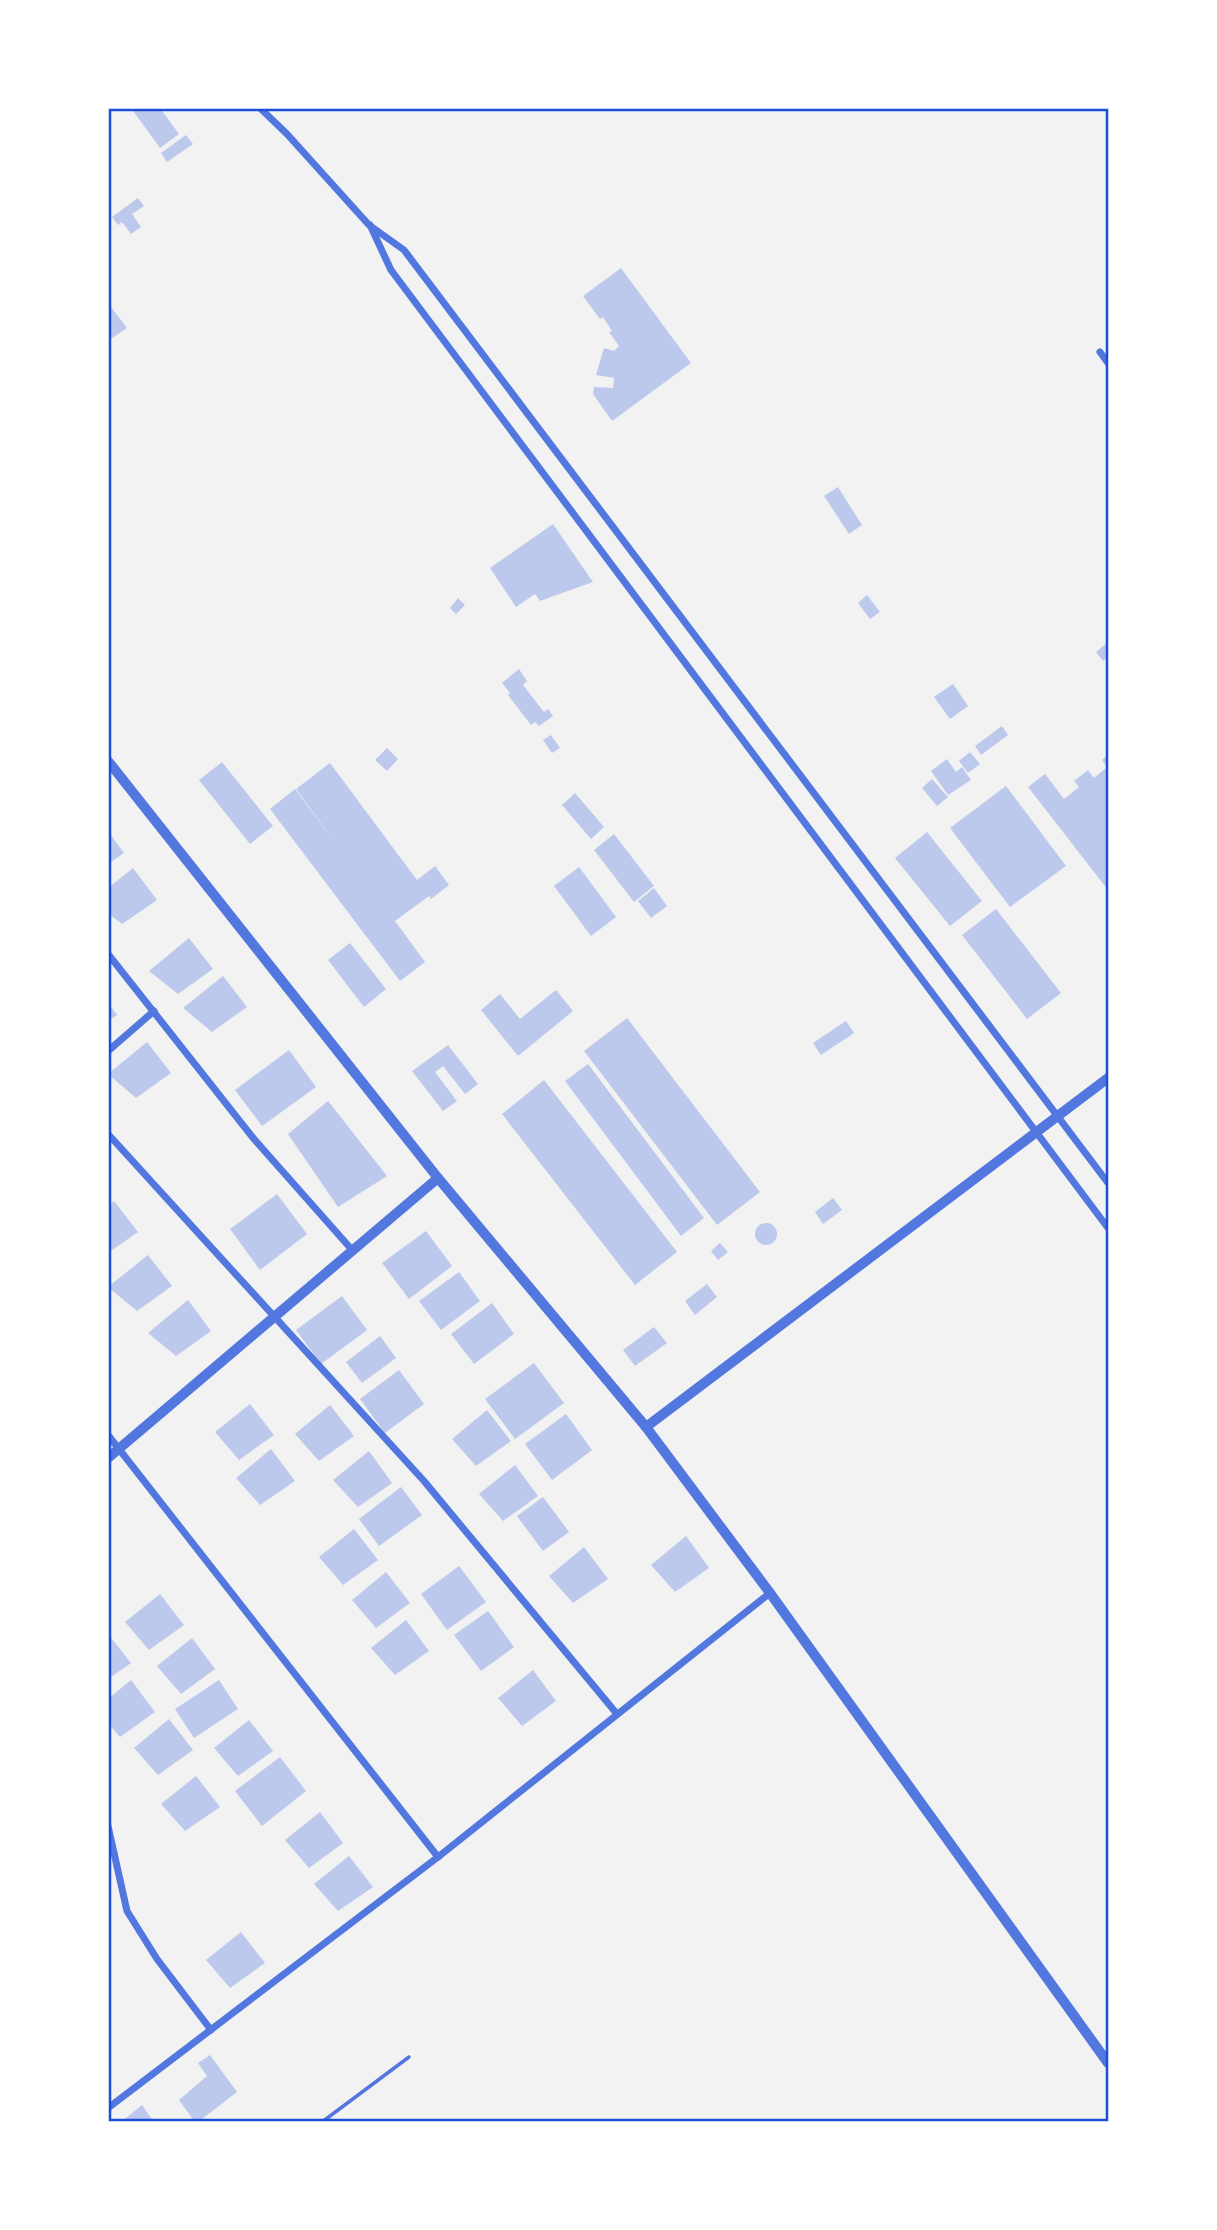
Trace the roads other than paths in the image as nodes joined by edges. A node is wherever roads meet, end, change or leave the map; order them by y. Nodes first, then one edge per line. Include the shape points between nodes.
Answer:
1 (260, 108) edge
2 (369, 225) junction
3 (1100, 352) dead end
4 (1108, 363) edge
5 (108, 761) edge
6 (108, 954) edge
7 (154, 1011) junction
8 (108, 1051) edge
9 (1108, 1078) edge
10 (1059, 1117) junction
11 (1036, 1133) junction
12 (108, 1134) edge
13 (438, 1178) junction
14 (1108, 1183) edge
15 (1108, 1228) edge
16 (353, 1251) junction
17 (275, 1319) junction
18 (646, 1427) junction
19 (108, 1436) edge
20 (120, 1449) junction
21 (108, 1458) edge
22 (770, 1593) junction
23 (617, 1714) junction
24 (108, 1826) edge
25 (438, 1857) junction
26 (211, 2030) junction
27 (409, 2056) dead end
28 (1108, 2061) edge
29 (108, 2108) edge
30 (322, 2122) edge

1 - 2 street
2 - 10 street via 404,250
2 - 11 street via 391,270
3 - 4 street
5 - 13 street
6 - 7 street
7 - 8 street
7 - 16 street via 254,1139
9 - 10 street
10 - 11 street
10 - 14 street
11 - 15 street
11 - 18 street
12 - 17 street
13 - 16 street
13 - 18 street
16 - 17 street
17 - 20 street
17 - 23 street via 424,1481
18 - 22 street
19 - 20 street
20 - 21 street
20 - 25 street
22 - 23 street
22 - 28 street
23 - 25 street
24 - 26 street via 127,1910 157,1959
25 - 26 street
26 - 29 street
27 - 30 lane

